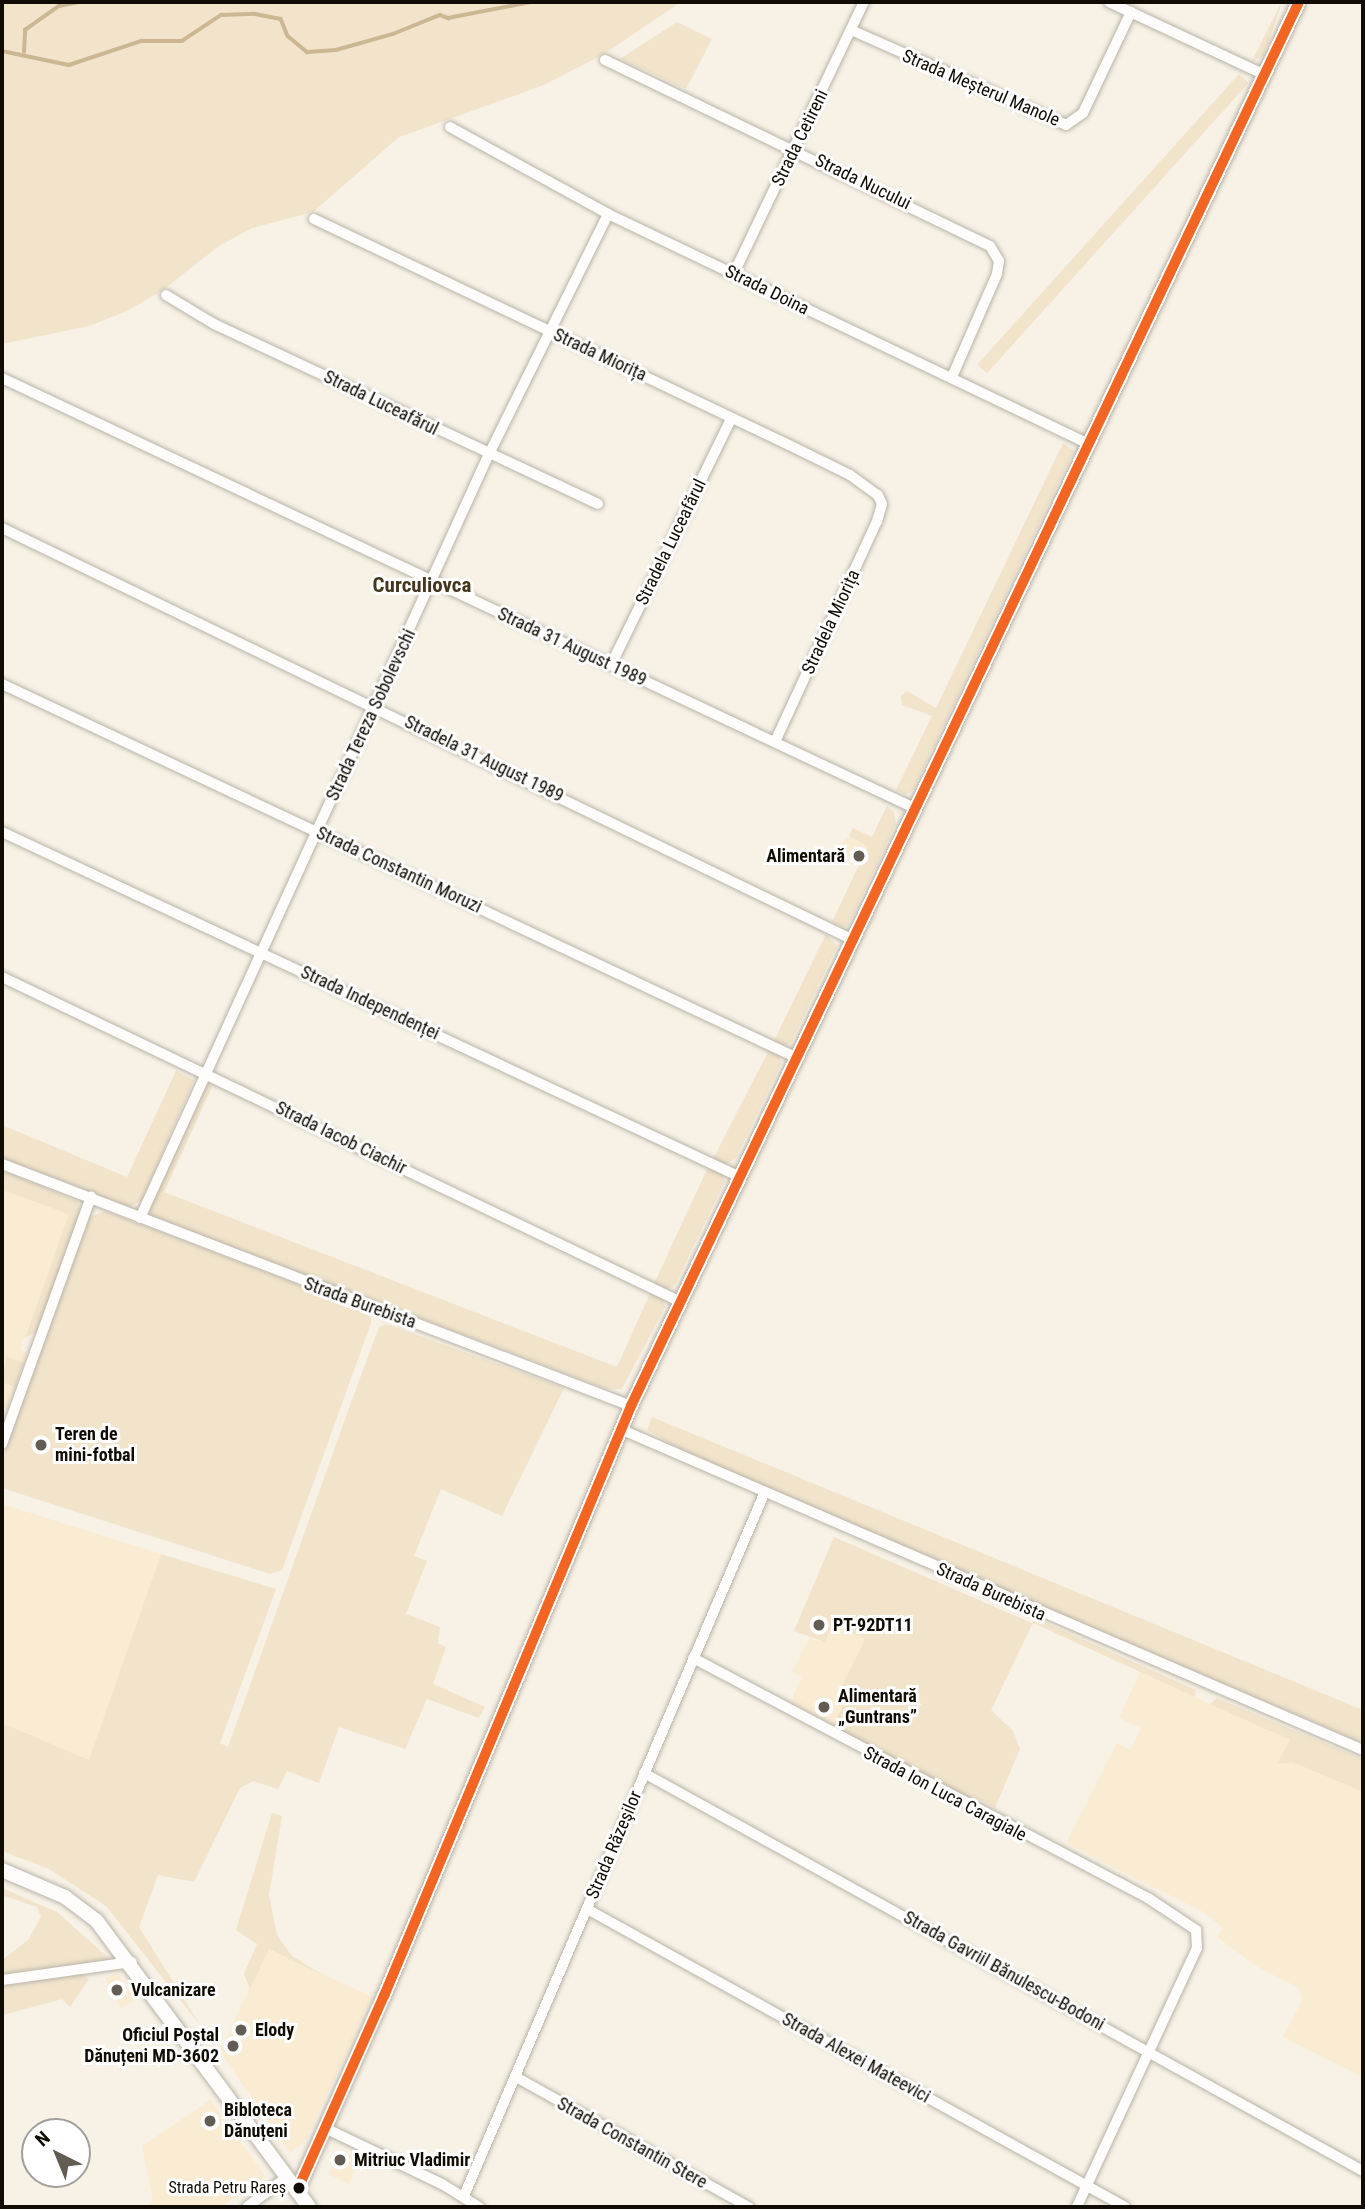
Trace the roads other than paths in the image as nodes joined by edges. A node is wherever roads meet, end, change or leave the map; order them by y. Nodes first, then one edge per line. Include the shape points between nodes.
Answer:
1 (864, 2) edge
2 (1109, 2) edge
3 (1300, 2) edge
4 (1130, 12) junction
5 (851, 30) junction
6 (604, 60) dead end
7 (1265, 75) junction
8 (450, 127) dead end
9 (794, 149) junction
10 (608, 214) junction
11 (314, 219) dead end
12 (734, 273) junction
13 (166, 295) dead end
14 (550, 331) junction
15 (2, 377) edge
16 (952, 377) junction
17 (731, 419) junction
18 (1089, 444) junction
19 (489, 454) junction
20 (881, 500) joint
21 (598, 504) dead end
22 (2, 528) edge
23 (432, 581) junction
24 (611, 665) junction
25 (2, 684) edge
26 (374, 705) junction
27 (775, 743) junction
28 (915, 808) junction
29 (317, 831) junction
30 (2, 832) edge
31 (851, 939) junction
32 (262, 952) junction
33 (2, 977) edge
34 (795, 1057) junction
35 (206, 1073) junction
36 (2, 1164) edge
37 (738, 1176) junction
38 (91, 1197) junction
39 (140, 1218) junction
40 (679, 1301) junction
41 (631, 1406) junction
42 (620, 1429) junction
43 (2, 1444) edge
44 (764, 1494) junction
45 (693, 1658) junction
46 (1363, 1750) edge
47 (643, 1773) junction
48 (2, 1870) edge
49 (587, 1909) junction
50 (132, 1962) junction
51 (2, 1980) edge
52 (1148, 2050) junction
53 (516, 2077) junction
54 (327, 2129) junction
55 (1363, 2171) edge
56 (287, 2177) junction
57 (1086, 2186) junction
58 (297, 2191) junction
59 (464, 2196) junction
60 (247, 2207) edge
61 (309, 2207) edge
62 (479, 2207) edge
63 (748, 2207) edge
64 (1077, 2207) edge
65 (1125, 2207) edge

1 - 5 street, Strada Cetireni
2 - 4 street
3 - 7 main road
4 - 5 street, Strada Meșterul Manole via 1083,113 1066,125
4 - 7 street
5 - 9 street, Strada Cetireni
6 - 9 street, Strada Nucului
7 - 18 main road
8 - 10 street, Strada Doina
9 - 12 street, Strada Cetireni
9 - 16 street, Strada Nucului via 976,236 995,251 997,274
10 - 12 street, Strada Doina
10 - 14 street, Strada Tereza Sobolevschi
11 - 14 street, Strada Miorița
12 - 16 street, Strada Doina
13 - 19 street, Strada Luceafărul via 214,324
14 - 17 street, Strada Miorița
14 - 19 street, Strada Tereza Sobolevschi
15 - 23 street, Strada 31 August 1989
16 - 18 street, Strada Doina
17 - 20 street, Strada Miorița via 850,475 870,486
17 - 24 street, Stradela Luceafărul
18 - 28 main road
19 - 21 street, Strada Luceafărul
19 - 23 street, Strada Tereza Sobolevschi
20 - 27 street, Stradela Miorița via 877,521
22 - 26 street, Stradela 31 August 1989
23 - 24 street, Strada 31 August 1989
23 - 26 street, Strada Tereza Sobolevschi
24 - 27 street, Strada 31 August 1989
25 - 29 street, Strada Constantin Moruzi
26 - 29 street, Strada Tereza Sobolevschi
26 - 31 street, Stradela 31 August 1989
27 - 28 street, Strada 31 August 1989
28 - 31 main road
29 - 32 street, Strada Tereza Sobolevschi
29 - 34 street, Strada Constantin Moruzi
30 - 32 street, Strada Independenței
31 - 34 main road
32 - 35 street, Strada Tereza Sobolevschi
32 - 37 street, Strada Independenței
33 - 35 street, Strada Iacob Ciachir
34 - 37 main road
35 - 39 street, Strada Tereza Sobolevschi
35 - 40 street, Strada Iacob Ciachir
36 - 38 street, Strada Burebista
37 - 40 main road
38 - 39 street, Strada Burebista
38 - 43 street
39 - 41 street, Strada Burebista
40 - 41 main road
41 - 42 main road
42 - 44 street, Strada Burebista
42 - 54 main road
44 - 45 street, Strada Răzeşilor
44 - 46 street, Strada Burebista
45 - 47 street, Strada Răzeşilor
45 - 52 street, Strada Ion Luca Caragiale via 1148,1898 1196,1930 1197,1948
47 - 49 street, Strada Răzeşilor
47 - 52 street, Strada Gavriil Bănulescu-Bodoni
48 - 50 main road via 65,1897 96,1920
49 - 53 street, Strada Răzeşilor
49 - 57 street, Strada Alexei Mateevici
50 - 51 street
50 - 56 main road
52 - 55 street, Strada Gavriil Bănulescu-Bodoni
52 - 57 street
53 - 59 street, Strada Răzeşilor
53 - 63 street, Strada Constantin Stere
54 - 58 main road
54 - 59 street
56 - 58 main road
56 - 60 street
57 - 64 street
57 - 65 street, Strada Alexei Mateevici
58 - 61 main road
59 - 62 street

